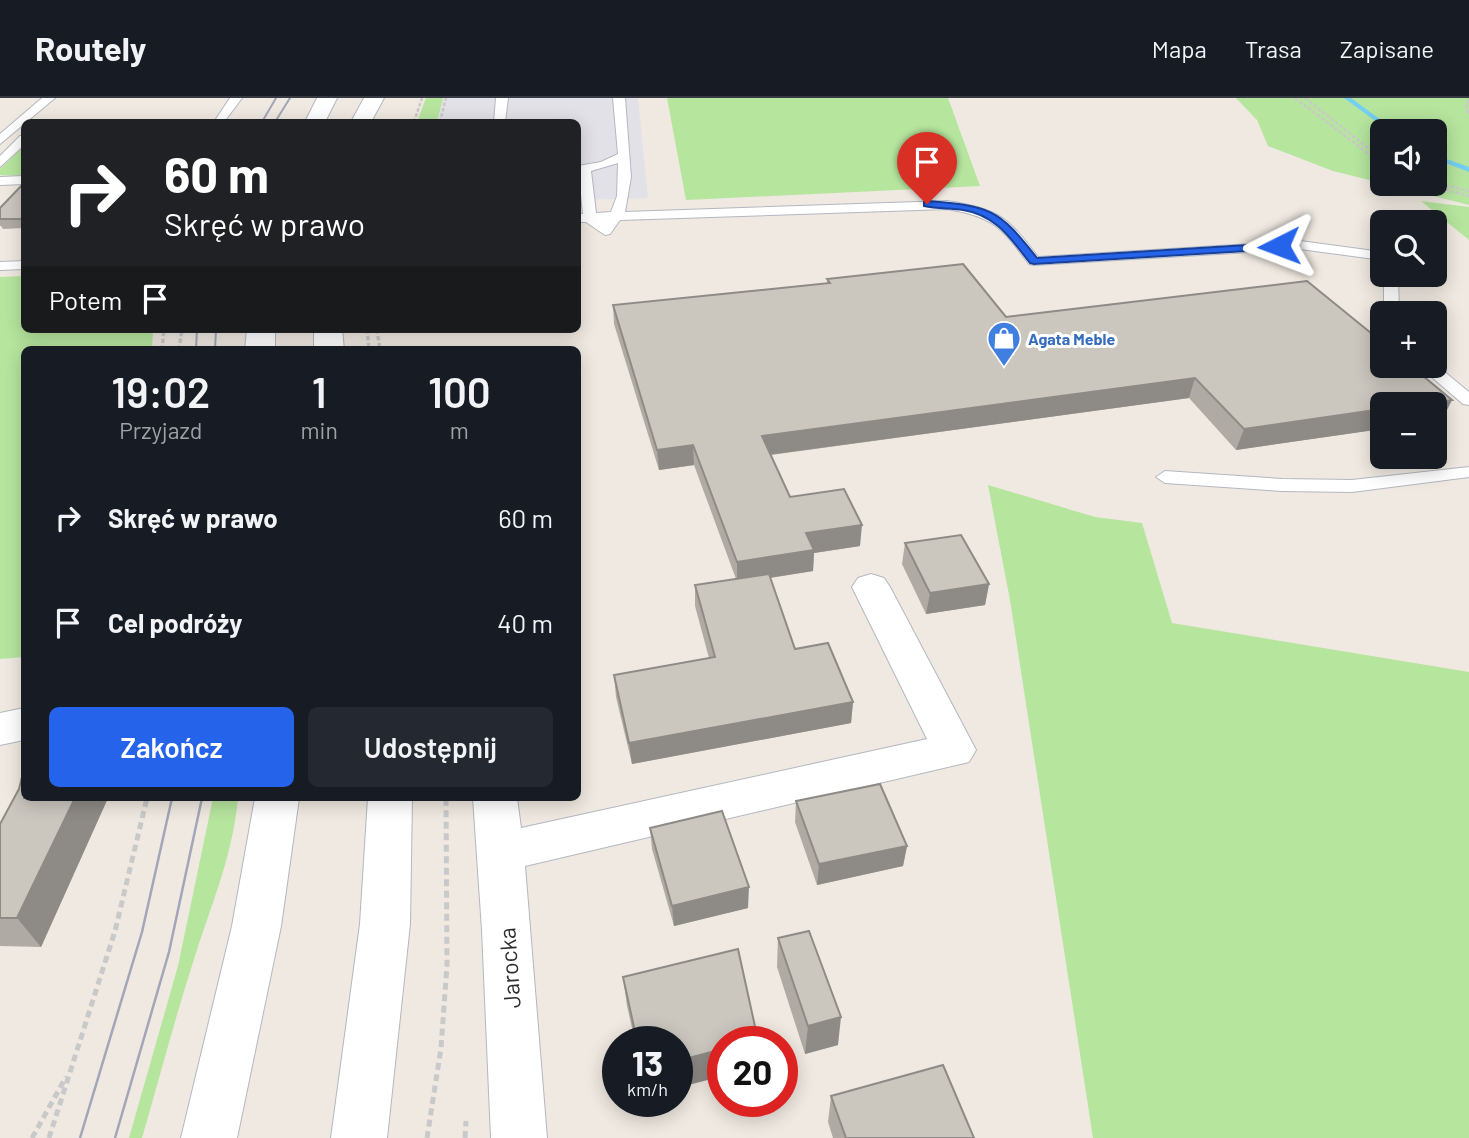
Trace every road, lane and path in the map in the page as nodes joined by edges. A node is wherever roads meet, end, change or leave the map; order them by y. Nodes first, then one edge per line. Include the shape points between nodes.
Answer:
1 (52, 98) edge
2 (236, 98) edge
3 (327, 98) edge
4 (374, 98) edge
5 (422, 98) edge
6 (446, 98) edge
7 (502, 98) edge
8 (619, 98) edge
9 (1295, 98) edge
10 (1304, 98) edge
11 (1469, 100) edge
12 (1469, 114) edge
13 (26, 119) edge
14 (41, 119) edge
15 (221, 119) edge
16 (316, 119) edge
17 (363, 119) edge
18 (415, 119) edge
19 (441, 119) edge
20 (500, 119) edge
21 (21, 123) edge
22 (0, 140) edge
23 (21, 142) edge
24 (1370, 150) edge
25 (1370, 155) edge
26 (624, 156) junction
27 (0, 163) edge
28 (581, 170) edge
29 (21, 180) edge
30 (0, 181) edge
31 (1447, 187) edge
32 (1447, 189) edge
33 (1469, 194) edge
34 (784, 211) junction
35 (617, 216) junction
36 (584, 218) edge
37 (605, 231) junction
38 (581, 233) edge
39 (1370, 254) edge
40 (21, 255) edge
41 (0, 256) edge
42 (21, 265) edge
43 (0, 266) edge
44 (1442, 378) edge
45 (1469, 400) edge
46 (1469, 472) edge
47 (1165, 477) dead end
48 (872, 587) dead end
49 (21, 725) edge
50 (0, 729) edge
51 (146, 801) edge
52 (278, 801) edge
53 (390, 801) edge
54 (446, 801) edge
55 (495, 801) edge
56 (499, 852) junction
57 (70, 1071) junction
58 (32, 1138) edge
59 (48, 1138) edge
60 (209, 1138) edge
61 (359, 1138) edge
62 (427, 1138) edge
63 (519, 1138) edge

1 - 13 lane
1 - 14 lane
2 - 15 lane
3 - 16 main road
4 - 17 main road
5 - 18 path
6 - 19 path
7 - 20 lane
8 - 26 lane
9 - 25 path
10 - 24 path
11 - 12 path
21 - 22 lane
23 - 27 lane
26 - 28 lane
26 - 35 lane via 625,192
28 - 36 lane
29 - 30 lane
31 - 33 path
32 - 33 path
34 - 35 lane
34 - 37 lane via 721,222
34 - 39 lane via 927,204 965,207 1007,226 1034,261 1300,245
35 - 36 lane
35 - 37 lane
36 - 37 lane
37 - 38 lane
40 - 41 lane
42 - 43 lane
44 - 45 lane
46 - 47 lane via 1353,486
48 - 56 main road via 954,751
49 - 50 main road
51 - 57 path via 116,931
52 - 60 main road via 251,956
53 - 61 main road via 385,924
54 - 62 path via 447,965 441,1048
55 - 56 main road, Jarocka
56 - 63 main road, Jarocka
57 - 58 path
57 - 59 path

